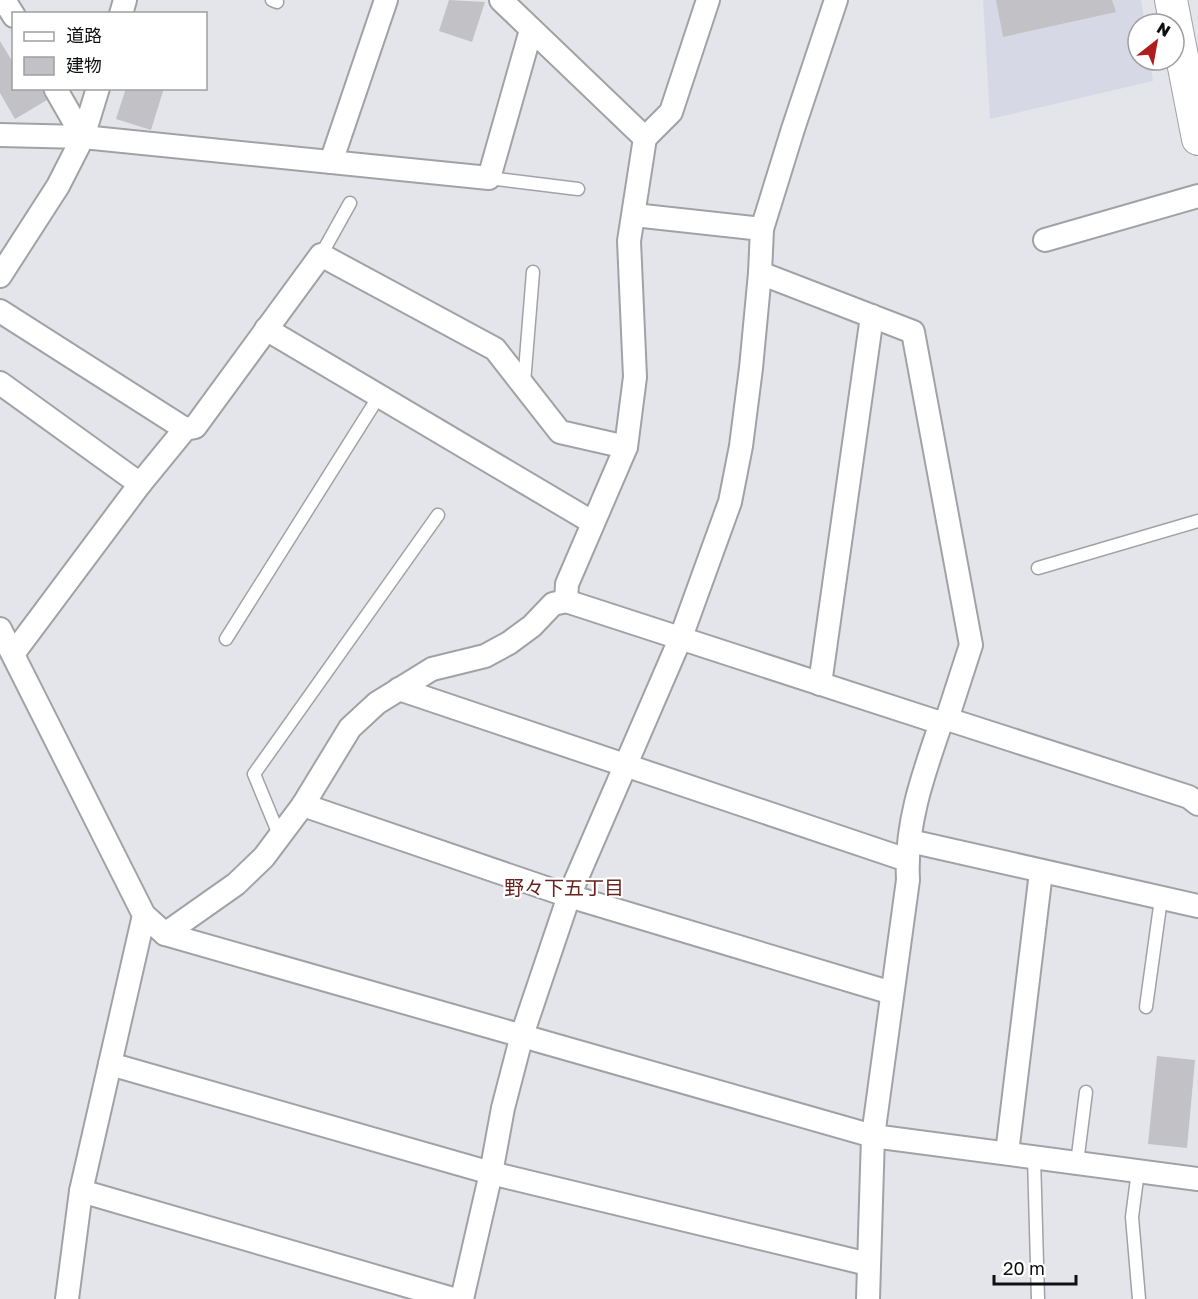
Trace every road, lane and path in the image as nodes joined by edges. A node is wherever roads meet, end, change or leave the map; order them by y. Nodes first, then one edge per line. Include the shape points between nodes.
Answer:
1 (4, 0) edge
2 (386, 0) edge
3 (501, 0) edge
4 (708, 0) edge
5 (836, 0) edge
6 (1171, 0) edge
7 (12, 13) edge
8 (531, 30) junction
9 (56, 90) edge
10 (97, 90) edge
11 (0, 135) edge
12 (84, 137) junction
13 (645, 138) junction
14 (1198, 139) edge
15 (331, 162) junction
16 (489, 178) junction
17 (578, 189) dead end
18 (1198, 196) edge
19 (350, 203) dead end
20 (634, 215) junction
21 (762, 230) junction
22 (1044, 240) dead end
23 (321, 255) junction
24 (533, 272) dead end
25 (760, 273) junction
26 (0, 276) edge
27 (0, 311) edge
28 (872, 316) junction
29 (266, 329) junction
30 (0, 383) edge
31 (524, 384) junction
32 (379, 396) junction
33 (186, 429) junction
34 (626, 447) junction
35 (140, 484) junction
36 (438, 514) dead end
37 (1198, 521) edge
38 (592, 522) junction
39 (1038, 568) dead end
40 (566, 601) junction
41 (0, 629) edge
42 (681, 638) junction
43 (226, 639) dead end
44 (13, 654) junction
45 (820, 684) junction
46 (399, 688) junction
47 (944, 721) junction
48 (626, 765) junction
49 (1198, 804) edge
50 (303, 805) junction
51 (280, 837) junction
52 (908, 851) junction
53 (1041, 872) junction
54 (569, 896) junction
55 (1161, 899) junction
56 (1197, 904) edge
57 (144, 915) junction
58 (165, 934) junction
59 (892, 993) junction
60 (1146, 1007) dead end
61 (522, 1035) junction
62 (110, 1064) junction
63 (1086, 1092) dead end
64 (873, 1136) junction
65 (1007, 1153) junction
66 (1034, 1157) junction
67 (1077, 1163) junction
68 (1138, 1171) junction
69 (491, 1173) junction
70 (1198, 1179) edge
71 (81, 1191) junction
72 (868, 1264) junction
73 (67, 1299) edge
74 (453, 1299) edge
75 (462, 1299) edge
76 (868, 1299) edge
77 (1038, 1299) edge
78 (1139, 1299) edge

1 - 7 street
2 - 15 street
3 - 8 street
4 - 13 street via 671,112
5 - 21 street
6 - 14 street
8 - 13 street
8 - 16 street
9 - 12 street
10 - 12 street
11 - 12 street
12 - 15 street
12 - 26 street via 58,186
13 - 20 street
15 - 16 street
16 - 17 lane
18 - 22 street
19 - 23 lane
20 - 21 street
20 - 34 street via 629,241 635,377
21 - 25 street
23 - 29 street
23 - 31 street via 495,349
24 - 31 lane
25 - 28 street
25 - 42 street via 741,446 730,502
27 - 33 street
28 - 45 street
28 - 47 street via 913,332 967,622 971,645
29 - 32 street
29 - 33 street via 195,427
30 - 35 street
31 - 34 street via 560,432
32 - 38 street
32 - 43 lane
33 - 35 street
34 - 38 street
35 - 44 street
36 - 51 lane via 254,774
37 - 39 lane
38 - 40 street via 567,584
40 - 42 street
40 - 46 street via 553,604 532,626 485,656 432,669
41 - 44 street
42 - 45 street
42 - 48 street
44 - 57 street
45 - 47 street
46 - 48 street
46 - 50 street via 350,728
47 - 49 street via 1189,797
47 - 52 street via 916,795
48 - 52 street
48 - 54 street
50 - 51 street
50 - 54 street
51 - 58 street via 236,884
52 - 53 street
52 - 59 street via 908,880
53 - 55 street
53 - 65 street
54 - 59 street
54 - 61 street
55 - 56 street
55 - 60 lane
57 - 58 street
57 - 62 street
58 - 61 street
59 - 64 street
61 - 64 street
61 - 69 street
62 - 69 street
62 - 71 street
63 - 67 lane
64 - 65 street
64 - 72 street
65 - 66 street
66 - 67 street
66 - 77 lane
67 - 68 street
68 - 70 street
68 - 78 lane via 1132,1217
69 - 72 street
69 - 75 street
71 - 73 street
71 - 74 street
72 - 76 street

